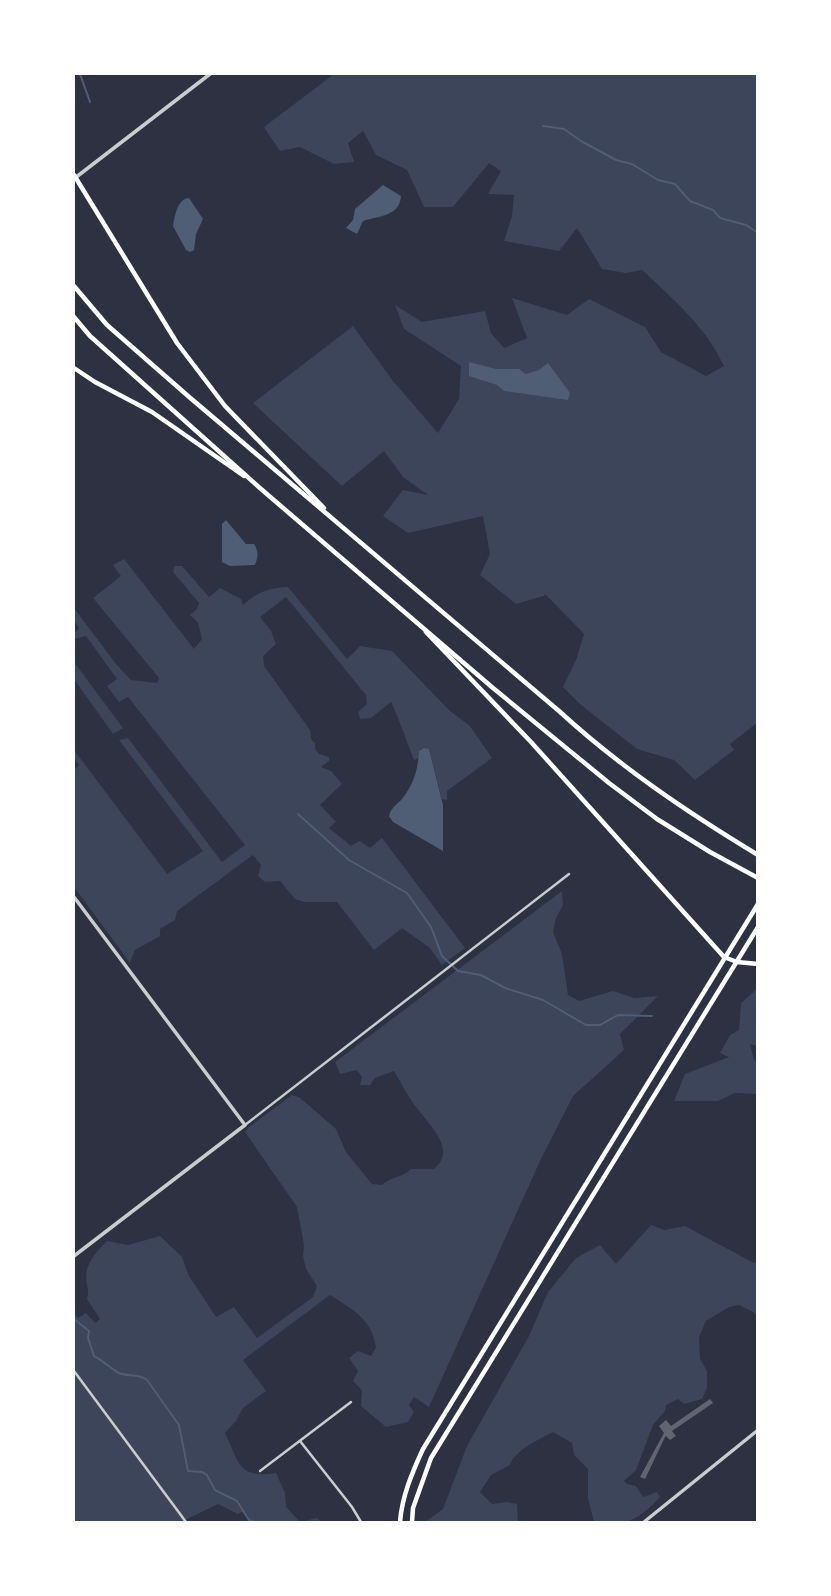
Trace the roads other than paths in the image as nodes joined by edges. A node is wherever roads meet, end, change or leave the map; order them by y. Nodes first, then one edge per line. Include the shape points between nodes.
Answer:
1 (210, 74) edge
2 (74, 176) edge
3 (74, 286) edge
4 (74, 317) edge
5 (74, 368) edge
6 (261, 489) junction
7 (341, 526) junction
8 (417, 620) junction
9 (758, 855) edge
10 (569, 874) dead end
11 (758, 878) edge
12 (74, 897) edge
13 (758, 904) edge
14 (758, 927) edge
15 (724, 957) junction
16 (737, 962) junction
17 (758, 964) edge
18 (244, 1125) junction
19 (74, 1256) edge
20 (74, 1371) edge
21 (351, 1402) dead end
22 (758, 1430) edge
23 (300, 1441) junction
24 (260, 1471) dead end
25 (184, 1522) edge
26 (361, 1522) edge
27 (400, 1522) edge
28 (412, 1522) edge
29 (644, 1522) edge

1 - 2 street
2 - 7 highway via 177,342 225,406
3 - 7 highway via 107,325
4 - 6 highway
5 - 6 highway via 152,412
6 - 8 highway
7 - 9 highway via 595,744 691,815
8 - 11 highway via 628,797
8 - 15 highway
10 - 18 street
12 - 18 street
13 - 15 highway
14 - 16 highway
15 - 16 highway
15 - 27 highway via 423,1449 409,1478
16 - 17 highway
16 - 28 highway via 431,1458 412,1508
18 - 19 street
20 - 25 street
21 - 23 street
22 - 29 street
23 - 24 street
23 - 26 street

